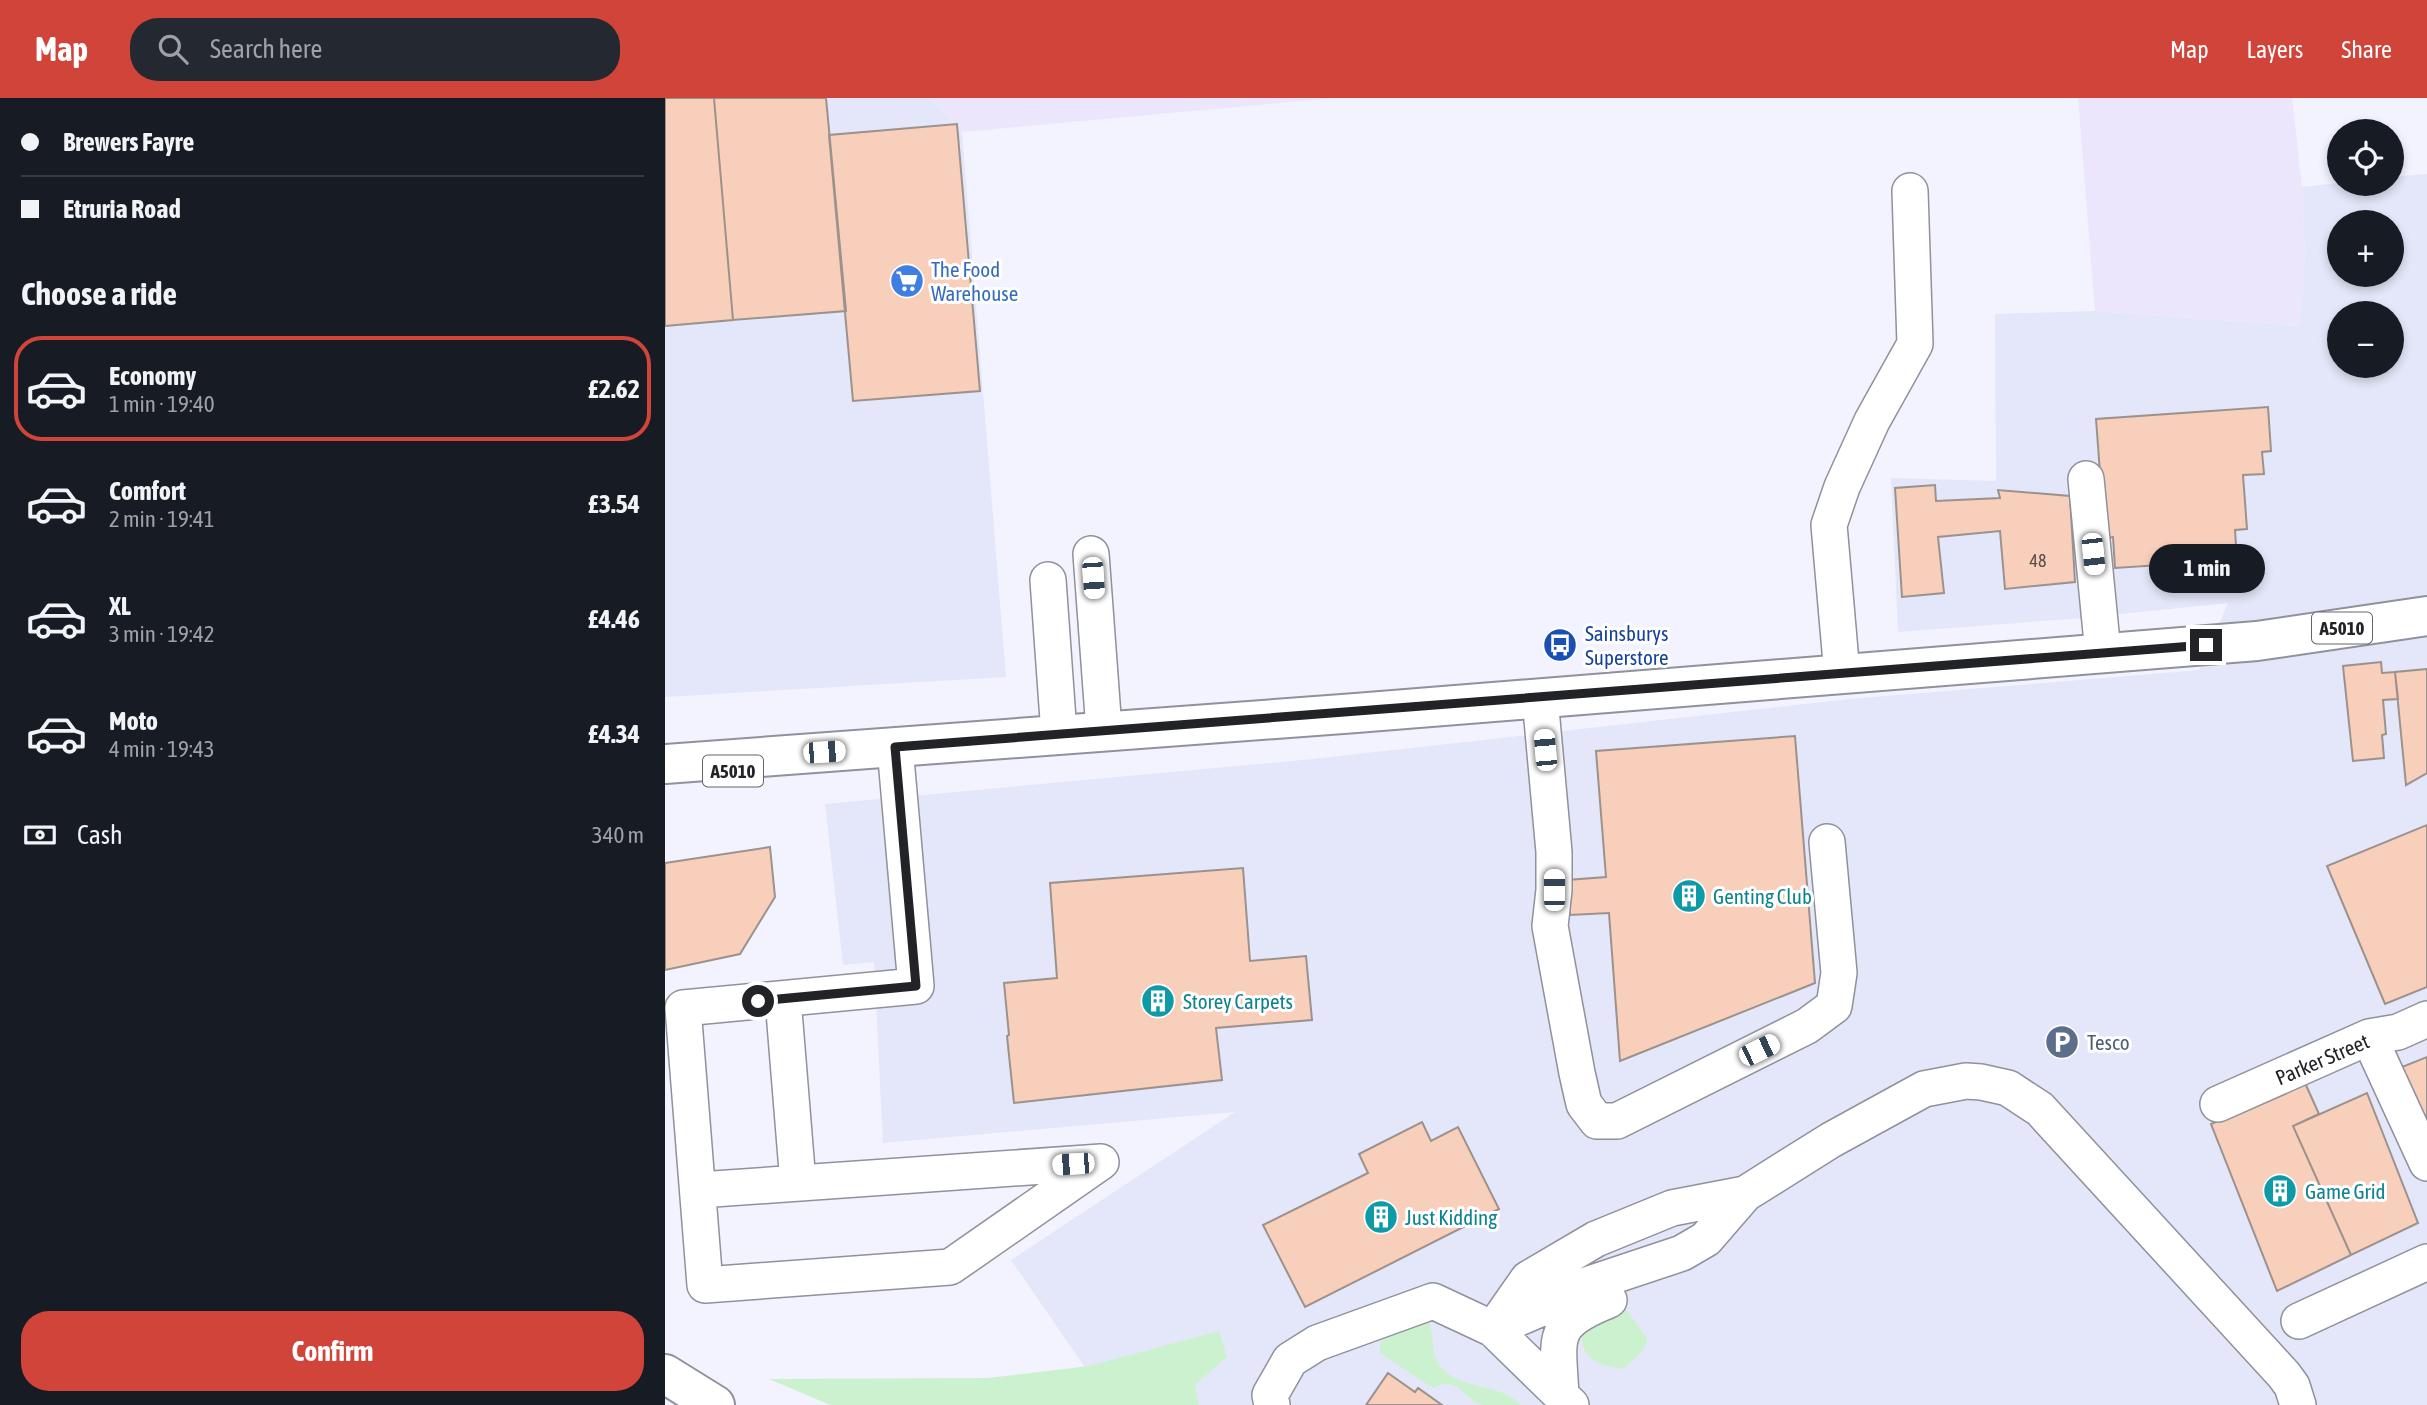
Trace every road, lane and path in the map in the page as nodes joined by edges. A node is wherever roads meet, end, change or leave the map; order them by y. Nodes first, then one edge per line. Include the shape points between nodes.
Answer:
1 (1910, 191) dead end
2 (2085, 479) dead end
3 (1091, 554) dead end
4 (1048, 580) dead end
5 (2427, 616) edge
6 (2103, 653) junction
7 (1842, 674) junction
8 (1540, 698) junction
9 (1104, 730) junction
10 (1059, 734) junction
11 (895, 747) junction
12 (801, 754) junction
13 (665, 764) edge
14 (665, 788) edge
15 (1827, 842) dead end
16 (783, 999) junction
17 (2427, 1019) edge
18 (2369, 1037) junction
19 (2218, 1104) dead end
20 (2427, 1163) edge
21 (798, 1183) junction
22 (699, 1190) junction
23 (1736, 1196) junction
24 (1682, 1253) junction
25 (2414, 1269) edge
26 (2299, 1321) dead end
27 (1493, 1329) junction
28 (665, 1374) edge
29 (1566, 1400) edge
30 (715, 1405) edge
31 (1272, 1405) edge
32 (2298, 1405) edge

1 - 7 street via 1915,344 1872,421 1829,525
2 - 6 street
3 - 9 street
4 - 10 street
5 - 6 main road, A5010 via 2257,641
6 - 7 main road, A5010
7 - 8 main road, A5010
8 - 9 main road, A5010
8 - 15 street via 1554,852 1550,926 1584,1104 1597,1121 1617,1121 1807,1026 1833,1006 1839,973
9 - 10 main road, A5010
10 - 11 main road, A5010
11 - 12 main road, A5010
11 - 16 street via 916,986
12 - 13 main road, A5010
12 - 14 main road, A5010
16 - 21 street
16 - 22 street via 683,1008
17 - 18 street, Parker Street via 2398,1032
18 - 19 street, Parker Street
18 - 20 street
21 - 22 street
21 - 22 street via 1101,1162 950,1268 705,1285
23 - 24 street via 1706,1239
23 - 27 street via 1672,1208 1608,1234 1528,1279
23 - 32 street via 1924,1089 1966,1081 2008,1088 2040,1110 2147,1225 2284,1375
24 - 27 street via 1586,1285
24 - 29 street via 1627,1293 1571,1318 1560,1341
25 - 26 street
27 - 29 street
27 - 31 street via 1433,1301 1317,1343 1290,1360 1271,1395
28 - 30 main road

